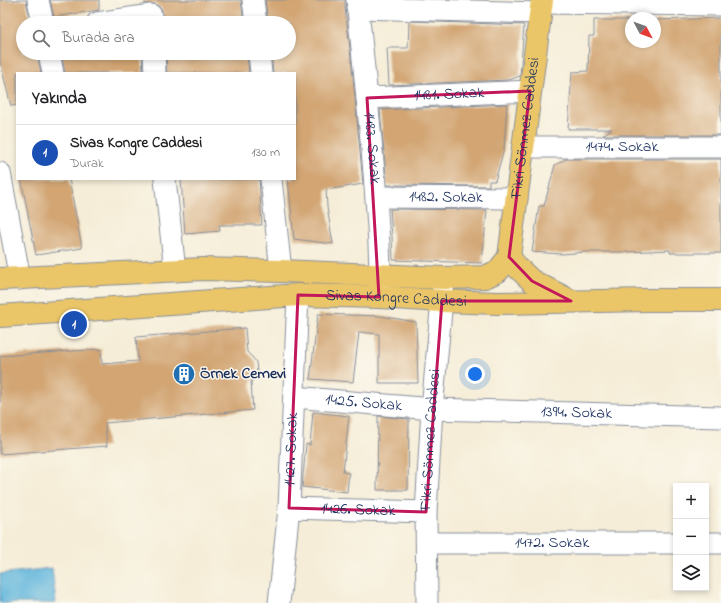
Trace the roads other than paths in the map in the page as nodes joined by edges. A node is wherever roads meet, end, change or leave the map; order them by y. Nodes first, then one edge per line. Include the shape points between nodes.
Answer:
1 (38, 0) edge
2 (254, 0) edge
3 (357, 4) edge
4 (541, 5) edge
5 (721, 5) edge
6 (150, 13) edge
7 (41, 16) edge
8 (134, 16) edge
9 (255, 16) edge
10 (50, 60) edge
11 (154, 60) edge
12 (260, 60) edge
13 (53, 72) edge
14 (155, 72) edge
15 (261, 72) edge
16 (530, 91) junction
17 (367, 98) junction
18 (523, 146) junction
19 (721, 147) edge
20 (0, 173) edge
21 (166, 180) edge
22 (271, 180) edge
23 (376, 198) junction
24 (517, 198) junction
25 (509, 257) junction
26 (175, 271) junction
27 (281, 271) junction
28 (380, 275) junction
29 (444, 278) junction
30 (10, 279) edge
31 (298, 296) junction
32 (379, 297) junction
33 (721, 300) edge
34 (442, 301) junction
35 (571, 301) junction
36 (0, 316) edge
37 (294, 397) junction
38 (432, 409) junction
39 (721, 417) edge
40 (289, 508) junction
41 (426, 512) junction
42 (427, 543) junction
43 (673, 543) edge
44 (709, 543) edge
45 (721, 543) edge
46 (278, 603) edge
47 (427, 603) edge

1 - 7 street
2 - 9 street
3 - 4 street
3 - 17 street, 1483. Sokak
4 - 5 street
4 - 16 main road, Fikri Sönmez Caddesi
6 - 8 street
10 - 13 street
11 - 14 street
12 - 15 street
16 - 17 street, 1481. Sokak
16 - 18 main road, Fikri Sönmez Caddesi
17 - 23 street, 1483. Sokak
18 - 19 street, 1474. Sokak
18 - 24 main road, Fikri Sönmez Caddesi
20 - 30 street
21 - 26 street
22 - 27 street
23 - 24 street, 1482. Sokak
23 - 28 street, 1483. Sokak
24 - 25 main road, Fikri Sönmez Caddesi
25 - 29 main road, Sivas Kongre Caddesi via 498,270 485,278
25 - 35 main road via 532,281
26 - 27 main road, Sivas Kongre Caddesi
26 - 30 main road, Sivas Kongre Caddesi
27 - 28 main road, Sivas Kongre Caddesi
28 - 29 main road, Sivas Kongre Caddesi
28 - 32 street, 1483. Sokak
29 - 34 street, Fikri Sönmez Caddesi
31 - 32 main road, Sivas Kongre Caddesi
31 - 36 main road, Sivas Kongre Caddesi
31 - 37 street, 1427. Sokak
32 - 34 main road, Sivas Kongre Caddesi
33 - 35 main road, Sivas Kongre Caddesi
34 - 35 main road, Sivas Kongre Caddesi
34 - 38 street, Fikri Sönmez Caddesi
37 - 38 street, 1425. Sokak
37 - 40 street, 1427. Sokak
38 - 39 street, 1394. Sokak
38 - 41 street, Fikri Sönmez Caddesi
40 - 41 street, 1426. Sokak
40 - 46 street, 1427. Sokak
41 - 42 street, Fikri Sönmez Caddesi
42 - 43 street, 1472. Sokak
42 - 47 street, Fikri Sönmez Caddesi
44 - 45 street

